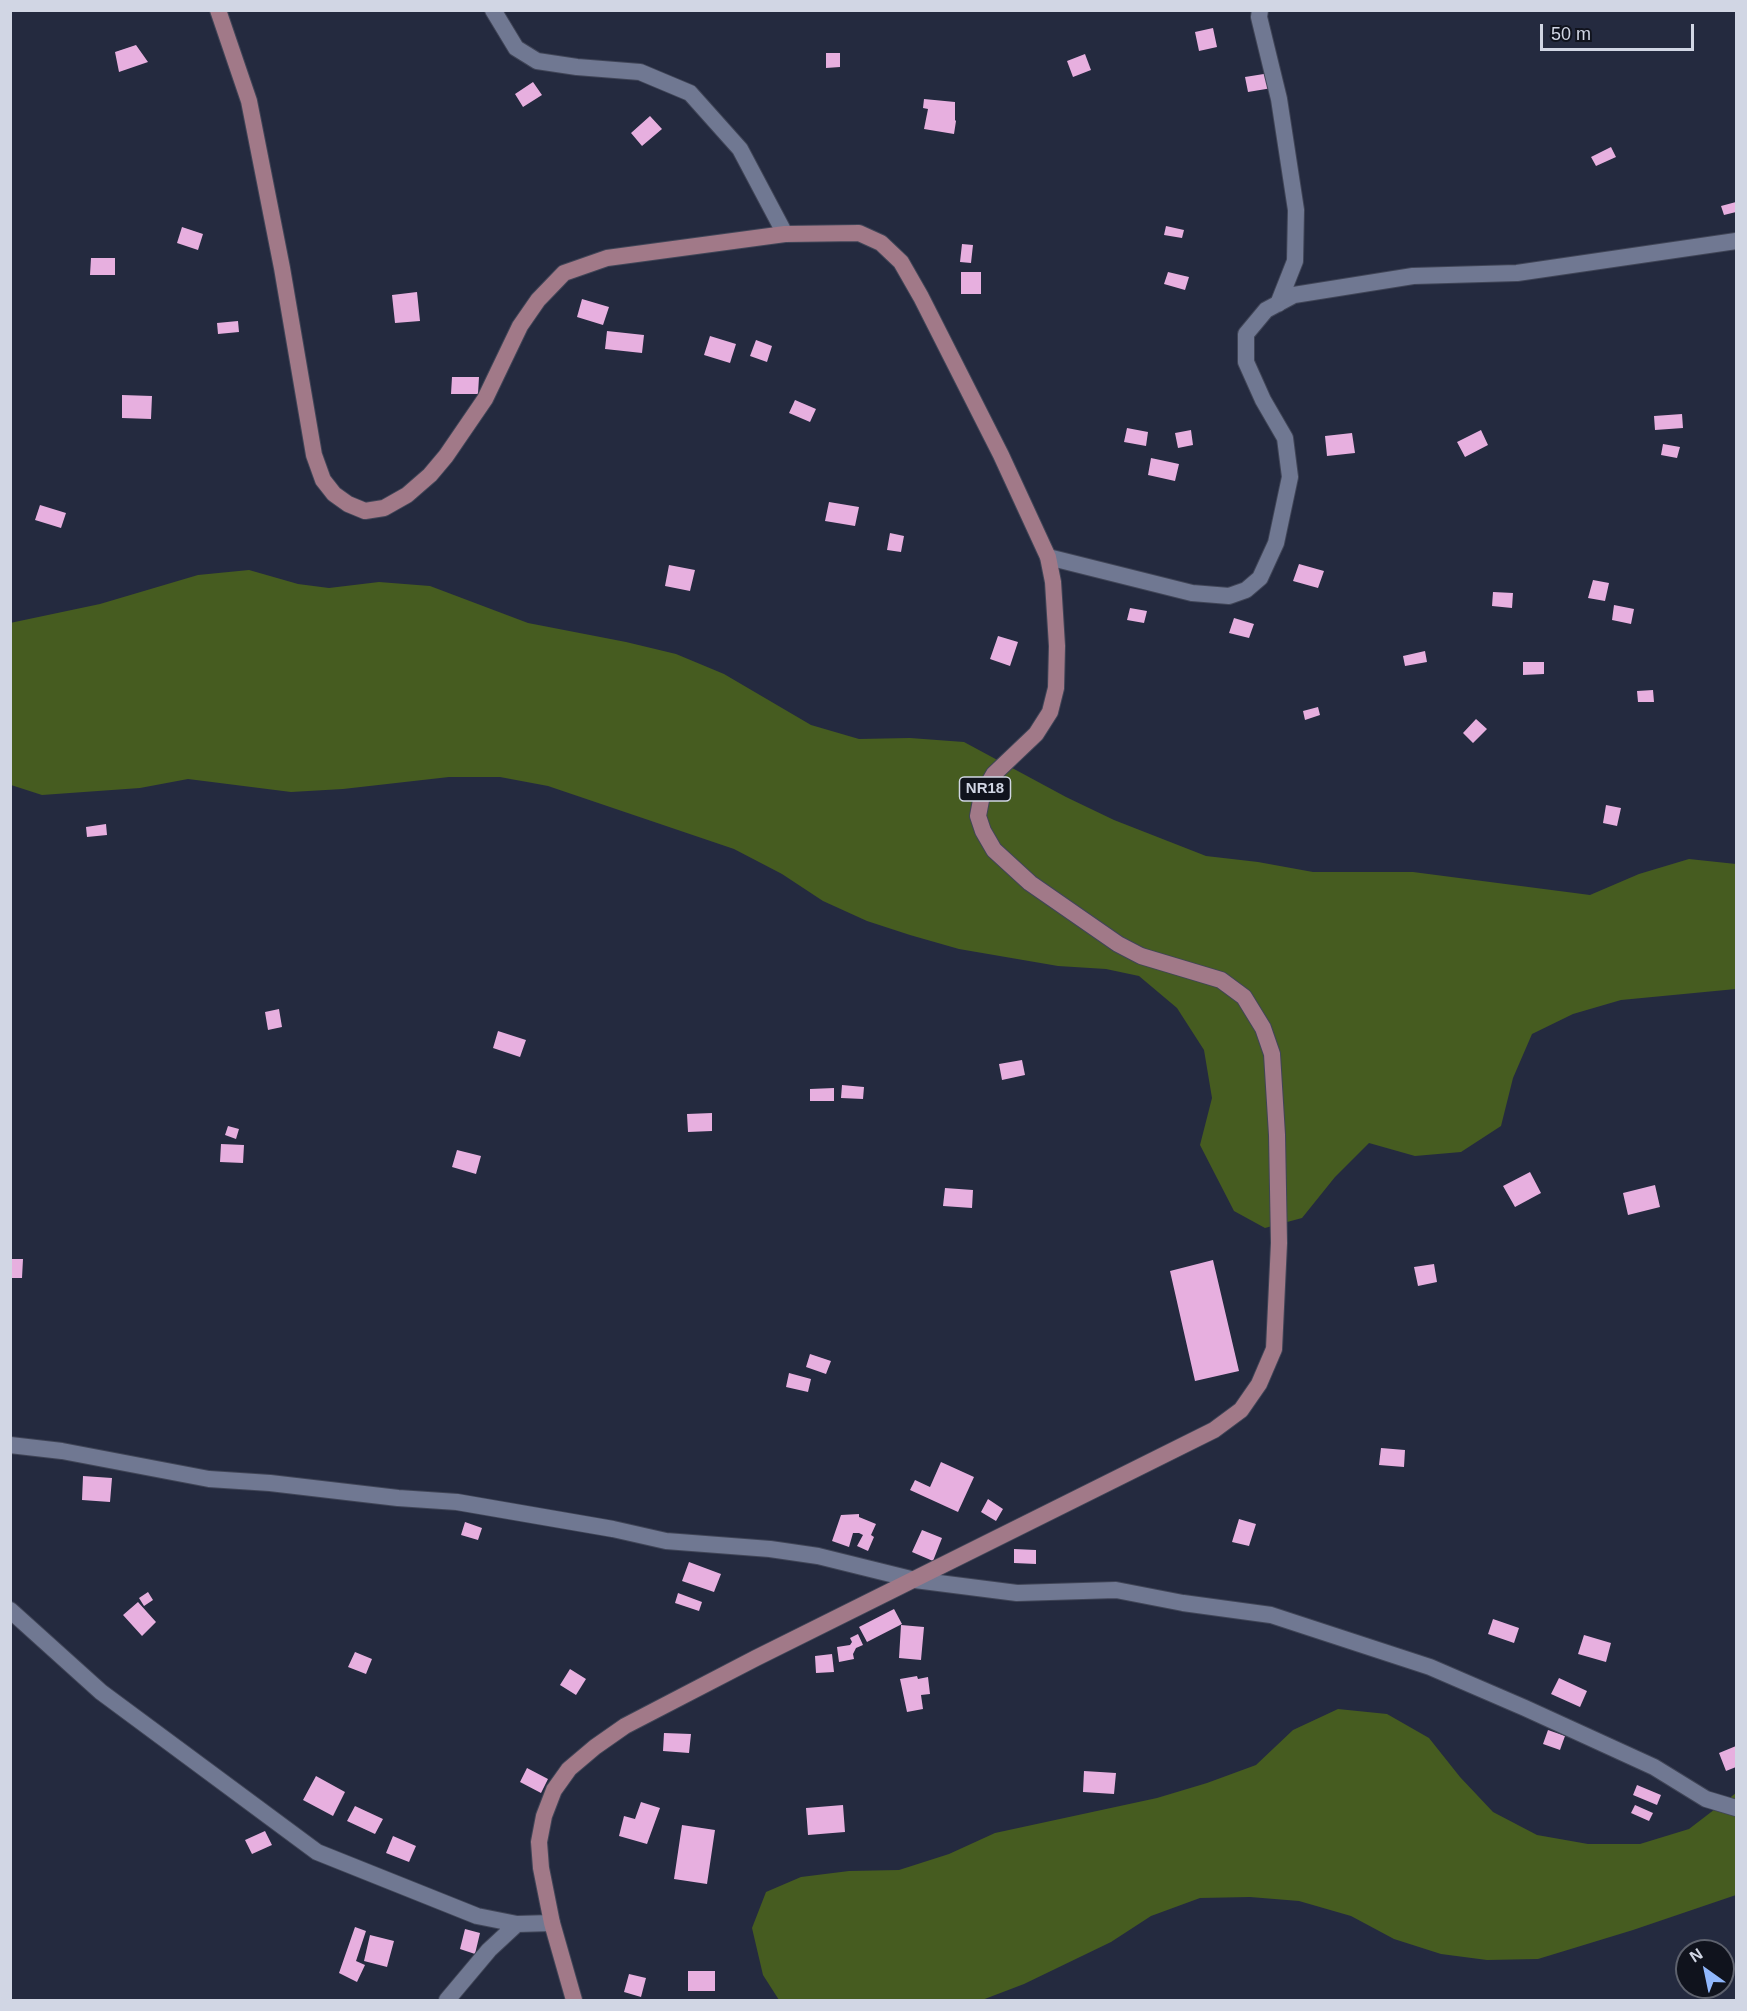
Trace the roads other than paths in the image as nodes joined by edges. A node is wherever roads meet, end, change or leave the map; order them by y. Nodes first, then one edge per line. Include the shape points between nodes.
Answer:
1 (218, 10) edge
2 (494, 10) edge
3 (1260, 10) edge
4 (785, 234) junction
5 (1737, 242) edge
6 (1278, 304) junction
7 (1048, 557) junction
8 (10, 1445) edge
9 (915, 1580) junction
10 (10, 1610) edge
11 (1737, 1808) edge
12 (552, 1923) junction
13 (517, 1924) junction
14 (447, 2001) edge
15 (574, 2001) edge

1 - 4 main road, NR18 via 249,101 314,455 323,480 334,494 365,511 384,508 407,495 446,456 485,399 520,326 564,273 607,258
2 - 4 street via 516,48 537,61 640,72 690,93 740,149
3 - 6 street via 1296,210 1295,261
4 - 7 main road, NR18 via 859,233 881,243 901,262 1001,455
5 - 6 street via 1517,273 1413,276 1294,295
6 - 7 street via 1266,310 1246,334 1246,362 1285,438 1290,477 1276,543 1260,578 1246,590 1229,596 1192,593
7 - 9 main road, NR18 via 1057,646 1056,688 1050,712 1036,734 994,774 982,795 978,816 994,850 1030,883 1141,956 1221,980 1244,997 1263,1028 1272,1054 1277,1135 1279,1243 1274,1349 1259,1384 1241,1410 1214,1430
8 - 9 street via 209,1479 458,1502 666,1541 818,1556
9 - 11 street via 1017,1593 1116,1590 1270,1615 1430,1667 1654,1767 1706,1799
9 - 12 main road, NR18 via 625,1726 569,1769 554,1790 539,1842
10 - 13 street via 101,1692 317,1852 477,1916
12 - 13 street
12 - 15 main road, NR18
13 - 14 street via 489,1950

